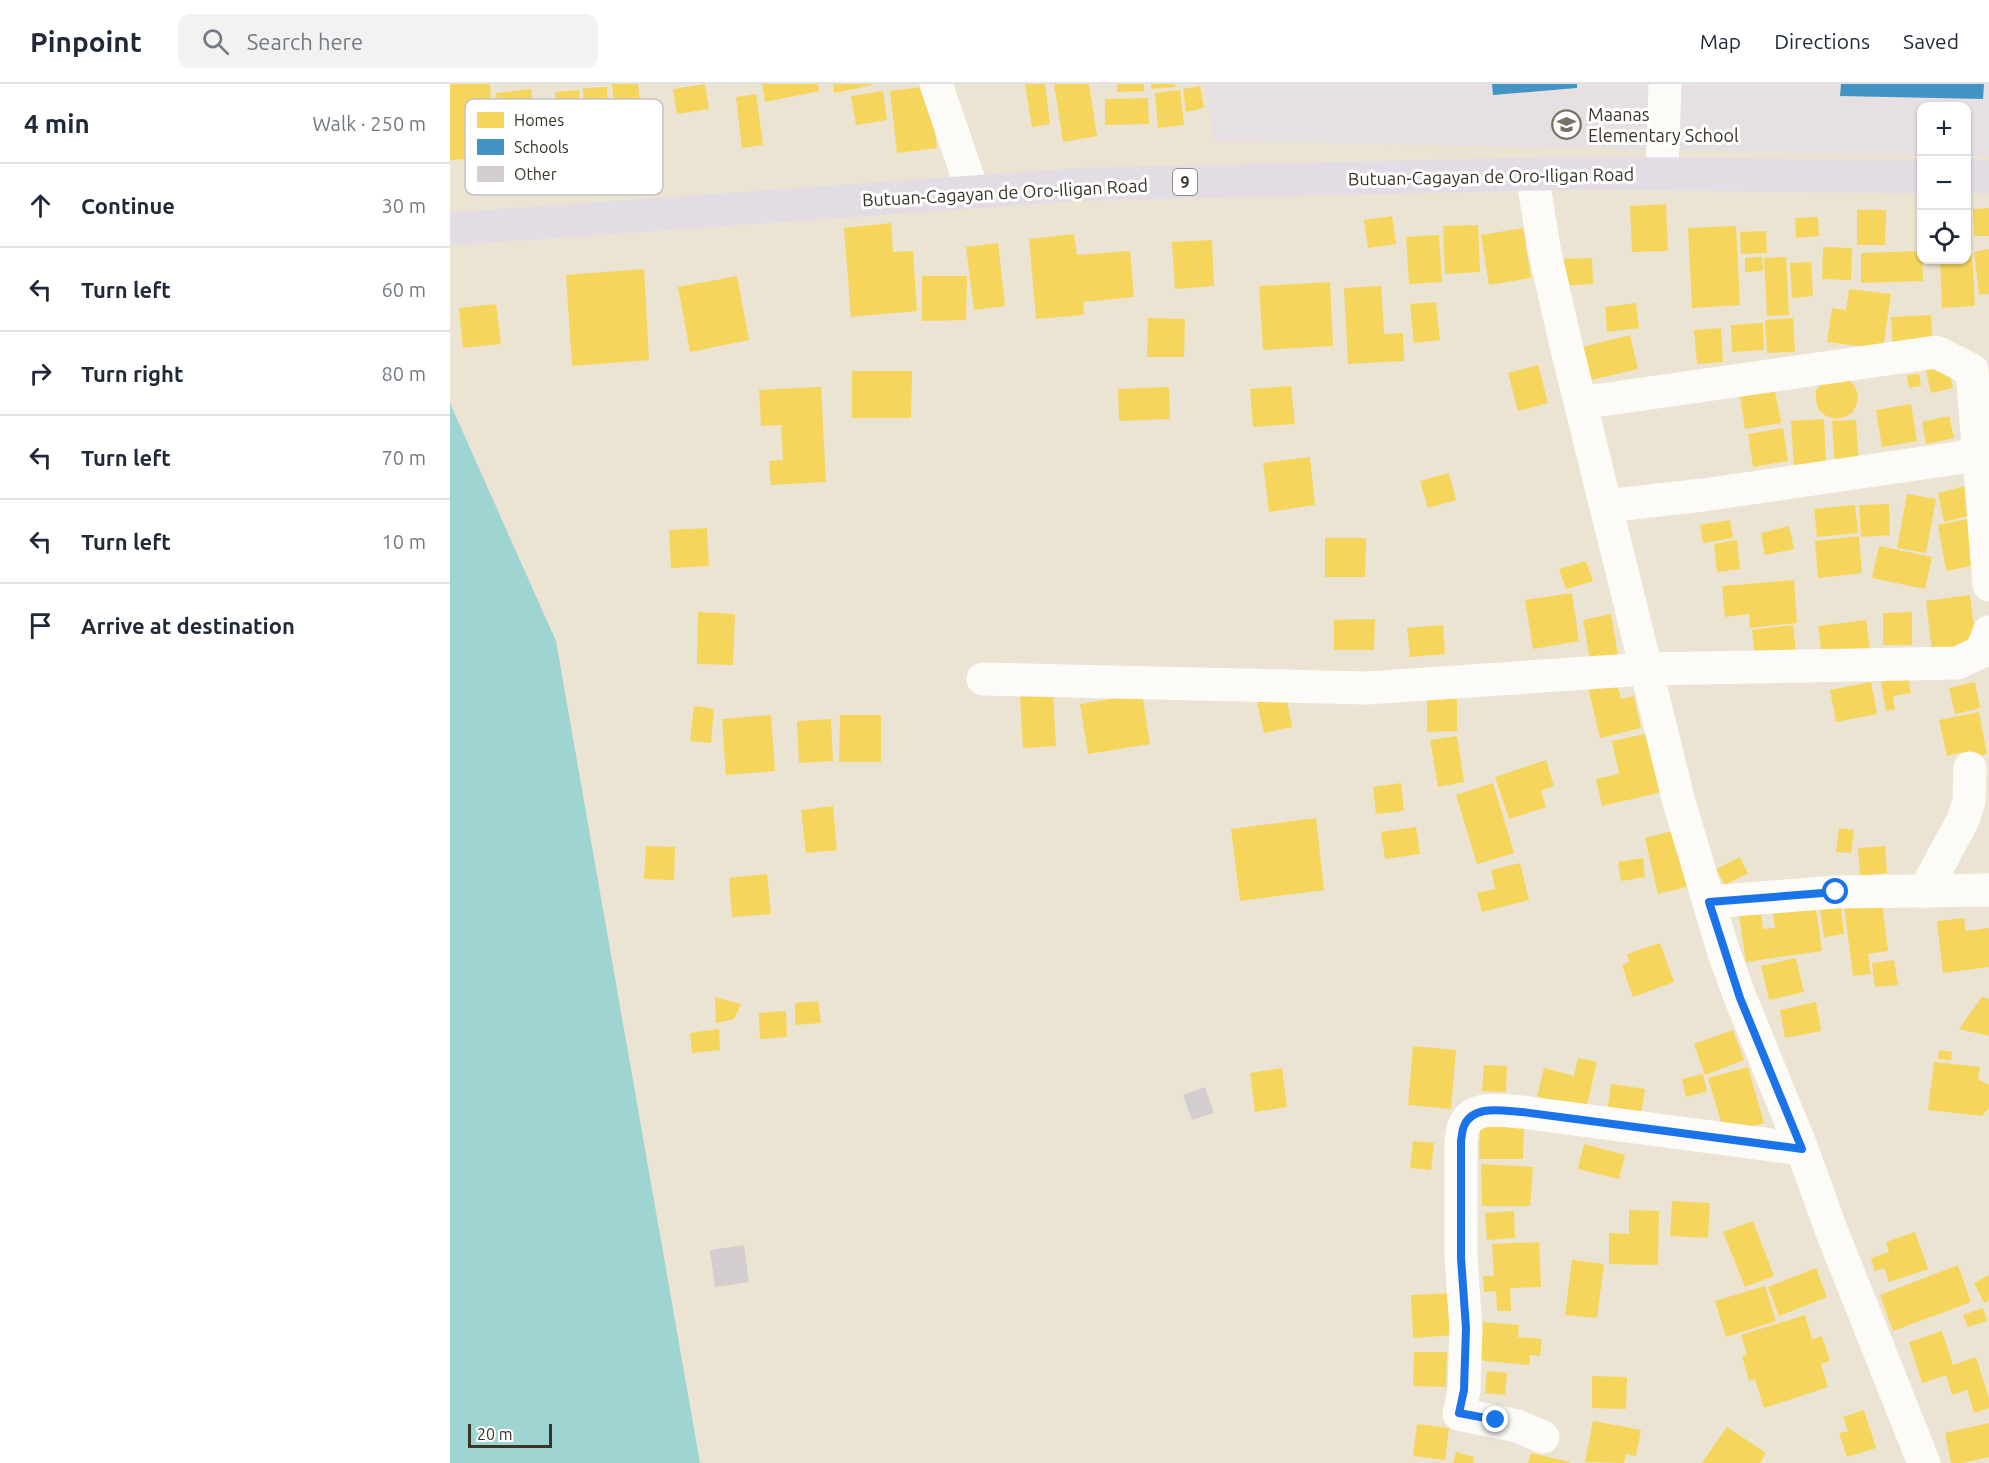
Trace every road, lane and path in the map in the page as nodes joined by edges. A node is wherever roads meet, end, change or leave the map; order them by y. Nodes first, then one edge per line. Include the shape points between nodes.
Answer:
1 (936, 84) edge
2 (1665, 84) edge
3 (1662, 173) junction
4 (1532, 174) junction
5 (1917, 177) edge
6 (1971, 177) edge
7 (1989, 177) edge
8 (973, 192) junction
9 (450, 229) edge
10 (1580, 403) junction
11 (1978, 455) junction
12 (1606, 506) junction
13 (1989, 585) edge
14 (1989, 632) edge
15 (1646, 669) junction
16 (983, 678) dead end
17 (1970, 768) dead end
18 (1989, 890) edge
19 (1924, 892) junction
20 (1709, 902) junction
21 (1802, 1149) junction
22 (1543, 1437) dead end
23 (1924, 1463) edge

1 - 8 street
2 - 3 street
3 - 4 highway, Butuan-Cagayan de Oro-Iligan Road / 9
3 - 5 highway, Butuan-Cagayan de Oro-Iligan Road / 9
4 - 8 highway, Butuan-Cagayan de Oro-Iligan Road / 9 via 1085,184
4 - 10 street via 1544,248
6 - 7 highway
8 - 9 highway, Butuan-Cagayan de Oro-Iligan Road / 9
10 - 11 street via 1936,352 1972,370
10 - 12 street
11 - 12 street
11 - 13 street
12 - 15 street
14 - 15 street via 1981,652 1957,663
15 - 16 street via 1367,688
15 - 20 street
17 - 19 street via 1969,801 1963,820
18 - 19 street
19 - 20 street via 1836,892
20 - 21 street via 1740,998
21 - 22 street via 1522,1112 1483,1110 1472,1115 1464,1126 1461,1141 1461,1258 1466,1328 1464,1390 1459,1413 1517,1426
21 - 23 street

